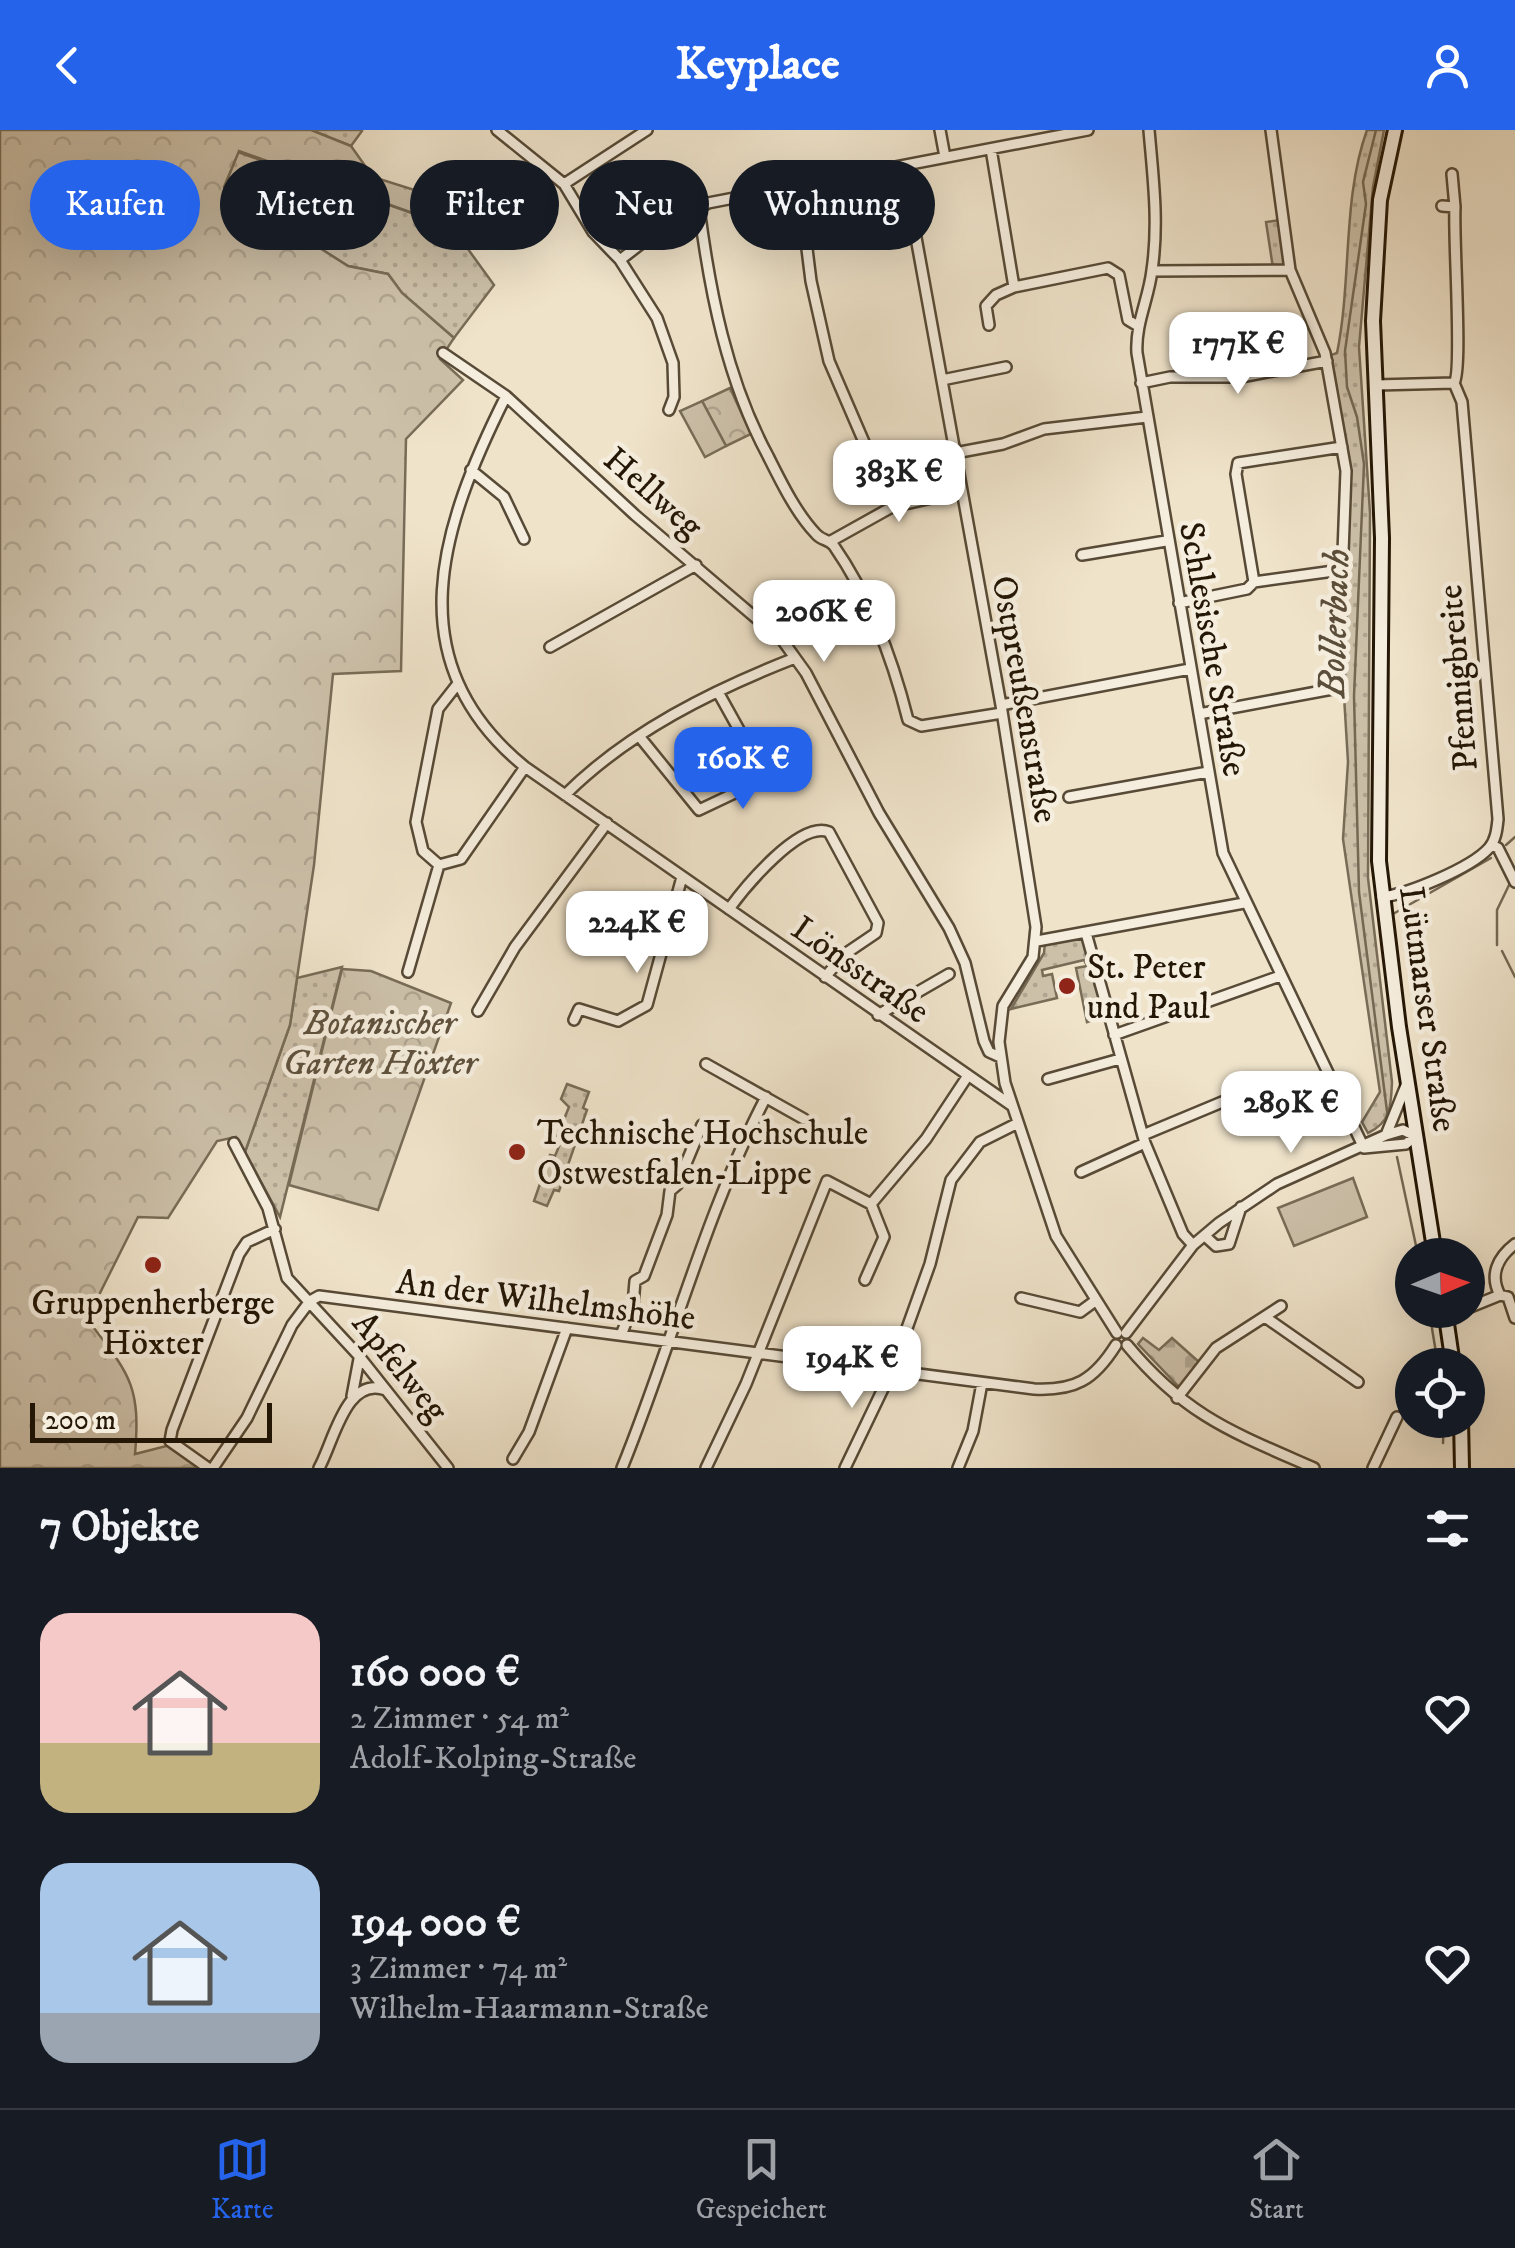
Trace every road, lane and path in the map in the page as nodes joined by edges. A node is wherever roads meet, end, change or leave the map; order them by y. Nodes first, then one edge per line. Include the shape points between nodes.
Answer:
1 (497, 130) edge
2 (647, 130) edge
3 (940, 130) edge
4 (1084, 130) edge
5 (1149, 130) edge
6 (1271, 130) edge
7 (1395, 130) edge
8 (991, 148) junction
9 (945, 157) junction
10 (931, 160) edge
11 (1452, 174) dead end
12 (564, 184) junction
13 (1442, 206) dead end
14 (1455, 208) junction
15 (633, 250) edge
16 (706, 250) edge
17 (807, 250) edge
18 (918, 250) edge
19 (620, 260) junction
20 (1290, 270) junction
21 (1152, 271) junction
22 (1014, 286) junction
23 (988, 325) dead end
24 (1138, 326) junction
25 (443, 354) dead end
26 (1327, 361) junction
27 (1006, 367) dead end
28 (942, 380) junction
29 (1141, 383) junction
30 (1454, 383) junction
31 (1376, 385) junction
32 (506, 396) junction
33 (669, 410) dead end
34 (1146, 417) junction
35 (1342, 448) junction
36 (955, 453) junction
37 (472, 470) junction
38 (962, 492) junction
39 (892, 507) junction
40 (524, 540) dead end
41 (831, 541) junction
42 (1166, 541) junction
43 (1082, 555) dead end
44 (696, 565) junction
45 (1340, 570) junction
46 (1254, 582) junction
47 (1179, 603) junction
48 (550, 647) dead end
49 (796, 658) junction
50 (1190, 669) junction
51 (456, 686) junction
52 (718, 692) junction
53 (1002, 709) junction
54 (1198, 714) junction
55 (639, 736) junction
56 (526, 767) junction
57 (1208, 772) junction
58 (565, 795) junction
59 (1070, 797) dead end
60 (607, 823) junction
61 (1492, 845) junction
62 (439, 865) junction
63 (682, 876) junction
64 (1513, 878) edge
65 (1382, 897) junction
66 (1244, 904) junction
67 (729, 909) junction
68 (1086, 933) junction
69 (1037, 941) junction
70 (408, 972) dead end
71 (949, 974) dead end
72 (1280, 976) junction
73 (824, 977) junction
74 (478, 1011) dead end
75 (878, 1015) junction
76 (574, 1020) dead end
77 (1114, 1035) junction
78 (1000, 1057) junction
79 (1120, 1059) junction
80 (706, 1064) dead end
81 (968, 1078) junction
82 (1048, 1080) dead end
83 (1407, 1083) junction
84 (1269, 1087) dead end
85 (766, 1097) junction
86 (1012, 1105) junction
87 (804, 1118) dead end
88 (1018, 1123) junction
89 (702, 1125) dead end
90 (1386, 1135) junction
91 (1415, 1136) junction
92 (1144, 1139) junction
93 (234, 1143) dead end
94 (1364, 1148) junction
95 (1081, 1172) dead end
96 (872, 1204) junction
97 (1241, 1207) junction
98 (275, 1229) junction
99 (1205, 1236) junction
100 (1432, 1238) edge
101 (1515, 1244) edge
102 (1193, 1245) junction
103 (865, 1280) dead end
104 (1500, 1294) junction
105 (1022, 1298) dead end
106 (1485, 1300) edge
107 (310, 1301) junction
108 (1095, 1302) junction
109 (1281, 1306) dead end
110 (1266, 1317) junction
111 (1515, 1318) edge
112 (567, 1328) junction
113 (1122, 1333) junction
114 (621, 1334) junction
115 (672, 1342) junction
116 (1122, 1345) junction
117 (758, 1354) junction
118 (359, 1356) junction
119 (892, 1370) junction
120 (1358, 1382) dead end
121 (982, 1383) junction
122 (386, 1390) junction
123 (352, 1396) junction
124 (1177, 1398) junction
125 (1395, 1423) edge
126 (1460, 1438) edge
127 (514, 1459) dead end
128 (1461, 1465) edge
129 (963, 1467) edge
130 (210, 1468) edge
131 (320, 1468) edge
132 (448, 1468) edge
133 (622, 1468) edge
134 (706, 1468) edge
135 (845, 1468) edge
136 (1314, 1468) edge
137 (1373, 1468) edge

1 - 12 street
2 - 12 street
3 - 9 street
4 - 8 street
5 - 21 street, Schlesische Straße via 1156,216
6 - 20 street
7 - 31 main road, Lütmarser Straße via 1373,321
8 - 9 street
8 - 22 street
9 - 10 street
11 - 14 street, Pfennigbreite
12 - 19 street via 592,232
13 - 14 street
14 - 30 street, Pfennigbreite via 1460,368
15 - 19 street
16 - 41 street via 751,422 816,535
17 - 39 street via 829,361
18 - 28 street, Ostpreußenstraße
19 - 33 street via 668,342 674,381
20 - 21 street
20 - 26 street
21 - 24 street, Schlesische Straße
22 - 23 street via 990,300
22 - 24 street via 1115,269 1128,320
24 - 29 street, Schlesische Straße
25 - 32 street, Hellweg
26 - 29 street via 1240,377
26 - 35 street
27 - 28 street
28 - 36 street, Ostpreußenstraße
29 - 34 street, Schlesische Straße
30 - 31 street
30 - 61 street, Pfennigbreite via 1462,402 1498,818
31 - 65 main road, Lütmarser Straße
32 - 37 street, Lönsstraße
32 - 44 street, Hellweg
34 - 36 street via 1044,429
34 - 42 street, Schlesische Straße
35 - 45 street
35 - 46 street via 1244,461 1236,468
36 - 38 street, Ostpreußenstraße
37 - 40 street via 504,497
37 - 51 street, Lönsstraße via 452,530 444,590 443,636
38 - 39 street
38 - 53 street, Ostpreußenstraße
39 - 41 street
41 - 53 street via 888,649 912,724
42 - 43 street
42 - 47 street, Schlesische Straße
44 - 48 street
44 - 49 street, Hellweg
45 - 46 street
45 - 54 street via 1338,688
46 - 47 street
47 - 50 street, Schlesische Straße
49 - 52 street
49 - 78 street, Hellweg via 949,928 984,1042
50 - 53 street
50 - 54 street, Schlesische Straße
51 - 56 street, Lönsstraße via 488,735
51 - 62 street via 438,709 416,822 418,842
52 - 55 street
52 - 55 street via 763,773 758,782 699,810
53 - 69 street, Ostpreußenstraße
54 - 57 street, Schlesische Straße
55 - 58 street
56 - 58 street, Lönsstraße
56 - 62 street via 461,860
57 - 59 street
57 - 66 street, Schlesische Straße via 1223,853
58 - 60 street, Lönsstraße
60 - 63 street, Lönsstraße
60 - 74 street via 515,947
61 - 64 street
61 - 65 street via 1418,886
62 - 70 street
63 - 67 street, Lönsstraße
63 - 76 street via 647,1005 618,1021 579,1009
65 - 83 main road, Lütmarser Straße
66 - 68 street
66 - 72 street, Schlesische Straße
67 - 73 street, Lönsstraße
67 - 73 street via 763,866 816,831 829,832 878,923 876,933
68 - 69 street
68 - 77 street
69 - 78 street via 1003,1006
71 - 75 street
72 - 77 street
72 - 94 street, Schlesische Straße
73 - 75 street, Lönsstraße
75 - 81 street, Lönsstraße
77 - 79 street
78 - 86 street
79 - 82 street
79 - 92 street
80 - 85 street
81 - 86 street, Lönsstraße
81 - 96 street
83 - 90 street
83 - 91 main road, Lütmarser Straße
84 - 92 street via 1223,1098
85 - 87 street
85 - 115 street via 728,1175
86 - 88 street
88 - 108 street via 1056,1236
88 - 119 street via 980,1142 951,1180
89 - 114 street via 670,1191 644,1276 635,1281
90 - 91 street via 1404,1130
90 - 94 street
91 - 94 street via 1406,1144
91 - 100 main road, Lütmarser Straße
92 - 95 street
92 - 102 street
93 - 98 street
94 - 97 street via 1293,1176
96 - 103 street via 884,1237
96 - 117 street via 826,1181
97 - 99 street
97 - 99 street via 1228,1244 1216,1246
98 - 107 street via 286,1278
98 - 130 street via 247,1242 239,1254 170,1440
99 - 102 street
101 - 104 street via 1497,1264
102 - 113 street
104 - 106 street
104 - 111 street via 1508,1297
105 - 108 street via 1080,1312
107 - 112 street, An der Wilhelmshöhe via 319,1296
107 - 118 street, Apfelweg
107 - 130 street via 247,1418
108 - 113 street
109 - 110 street
110 - 120 street
110 - 124 street via 1216,1348
112 - 114 street, An der Wilhelmshöhe
112 - 127 street
113 - 116 street
114 - 115 street, An der Wilhelmshöhe
115 - 117 street, An der Wilhelmshöhe
115 - 133 street
116 - 121 street, An der Wilhelmshöhe via 1092,1378 1068,1388
116 - 124 street
117 - 119 street, An der Wilhelmshöhe
117 - 134 street
118 - 122 street, Apfelweg
118 - 123 street
119 - 121 street, An der Wilhelmshöhe
119 - 135 street
121 - 129 street
122 - 123 street via 370,1387
122 - 132 street, Apfelweg
123 - 131 street
124 - 136 street via 1210,1422
125 - 137 street
126 - 128 main road

